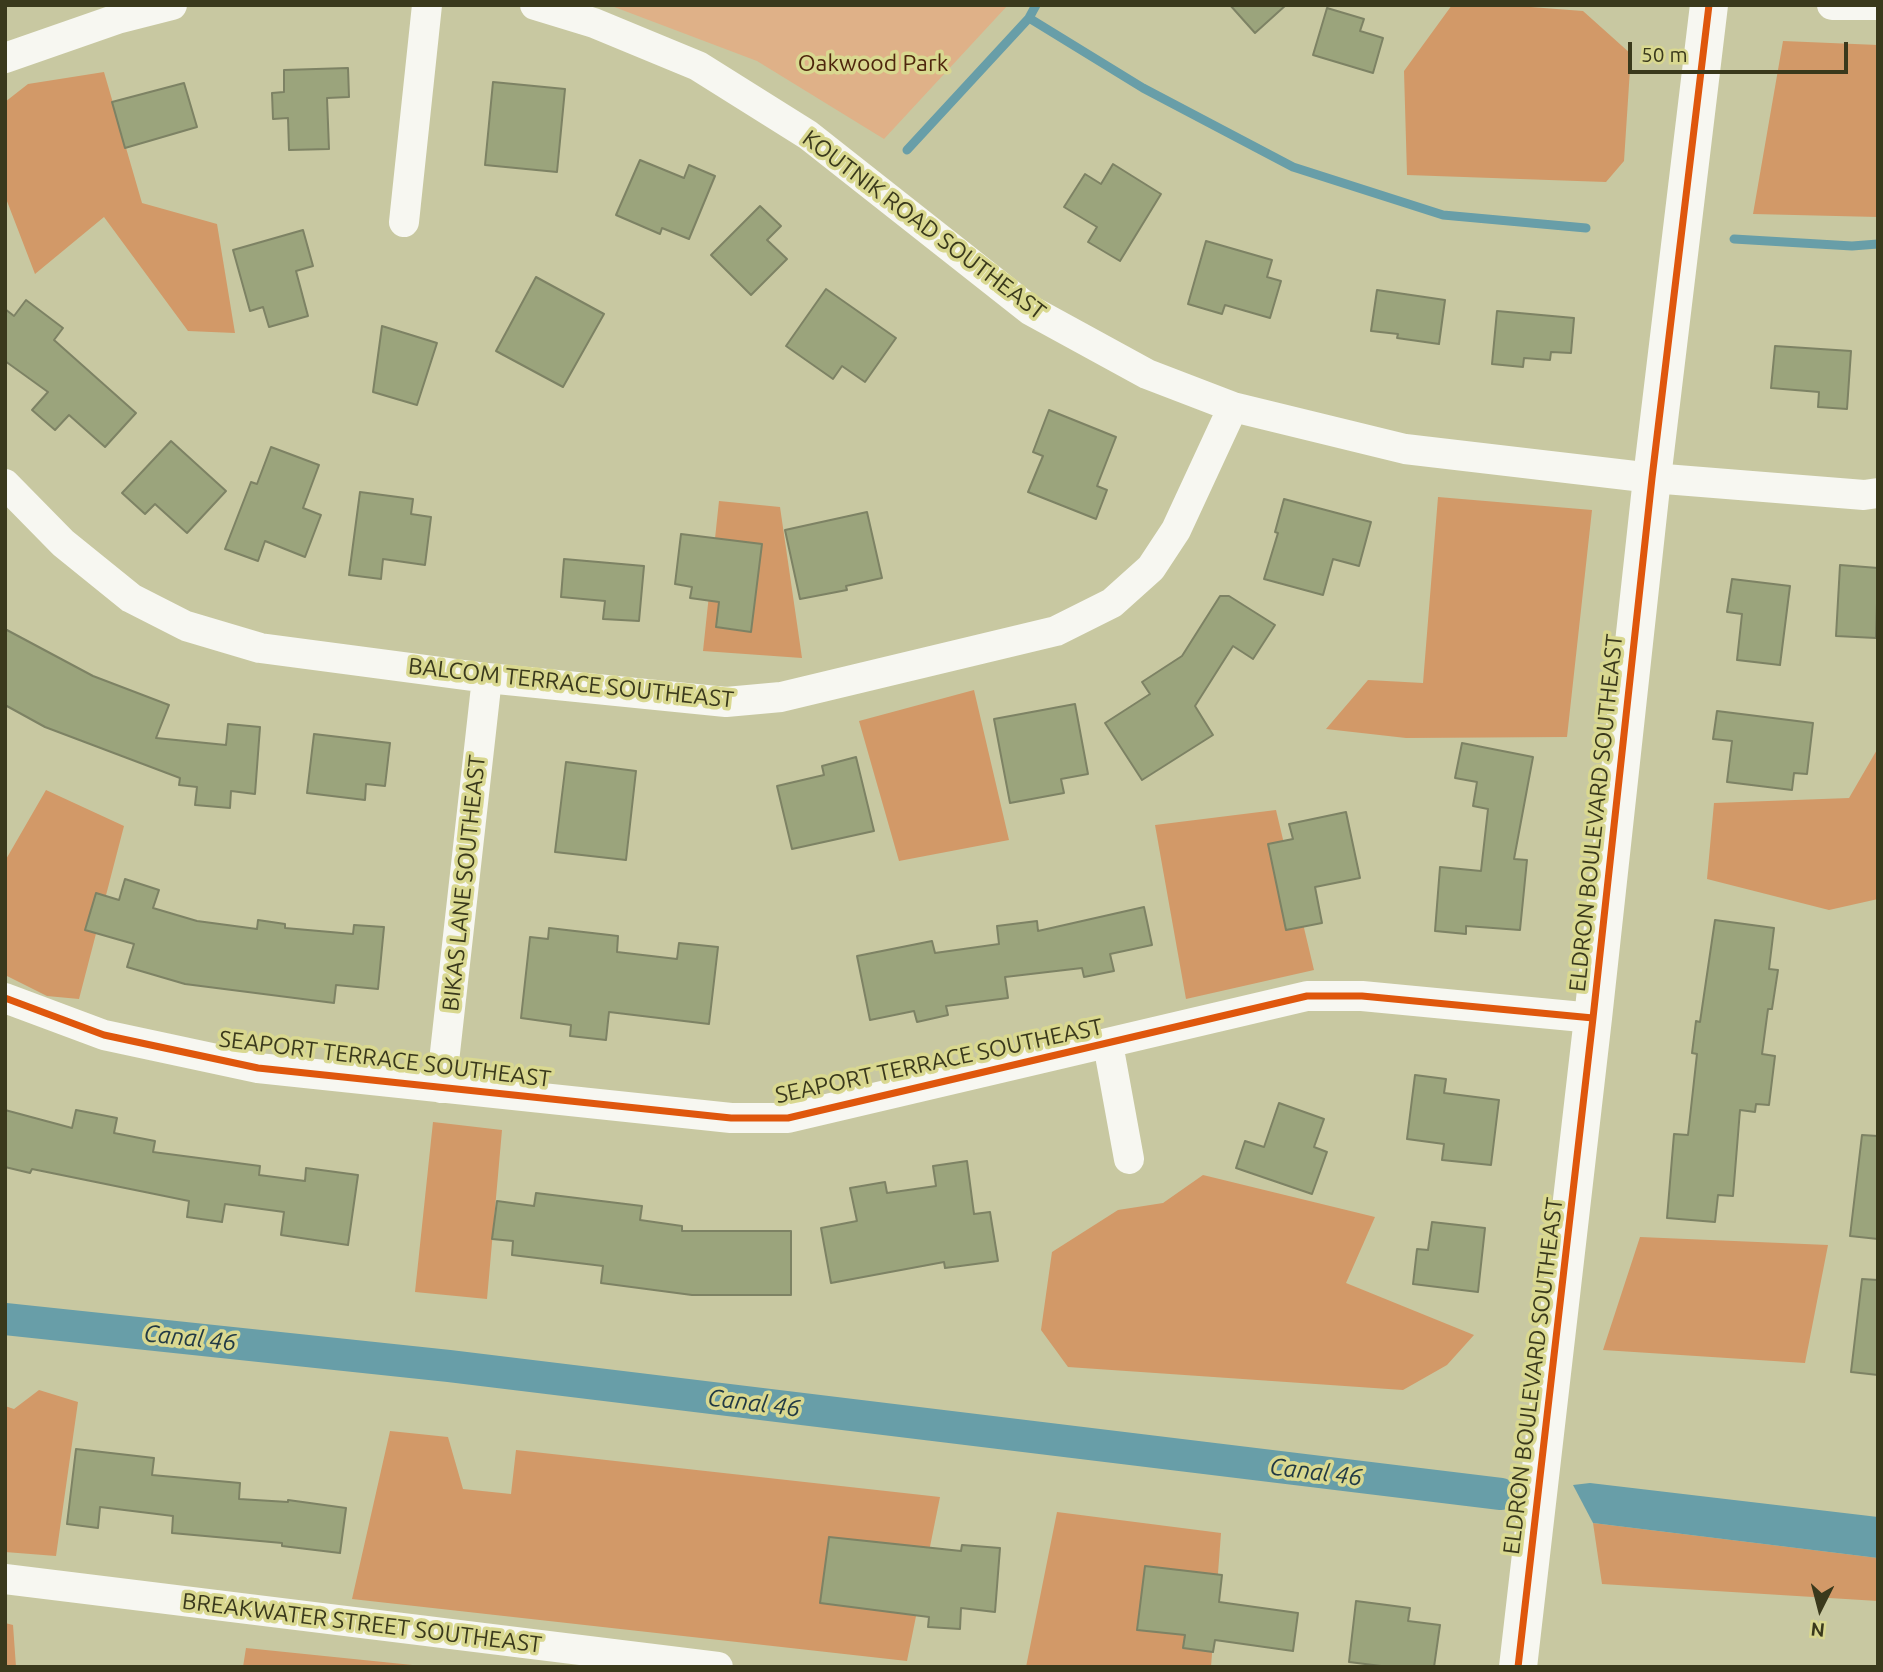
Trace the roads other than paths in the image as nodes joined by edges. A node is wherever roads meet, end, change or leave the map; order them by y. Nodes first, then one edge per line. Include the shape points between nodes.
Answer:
1 (172, 5) edge
2 (427, 5) edge
3 (535, 5) edge
4 (1709, 5) edge
5 (1832, 5) edge
6 (1876, 5) edge
7 (5, 58) edge
8 (404, 222) dead end
9 (1233, 407) junction
10 (1652, 478) junction
11 (5, 484) edge
12 (1878, 493) edge
13 (486, 678) junction
14 (5, 998) edge
15 (1593, 1018) junction
16 (1108, 1044) junction
17 (441, 1088) junction
18 (1129, 1159) dead end
19 (5, 1579) edge
20 (718, 1667) edge
21 (1518, 1667) edge

1 - 7 street
2 - 8 street
3 - 9 street, KOUTNIK ROAD SOUTHEAST via 594,23 698,66 808,135 1030,310 1147,374
4 - 10 street, ELDRON BOULEVARD SOUTHEAST
5 - 6 street
9 - 10 street, KOUTNIK ROAD SOUTHEAST via 1405,449
9 - 13 street, BALCOM TERRACE SOUTHEAST via 1176,530 1151,568 1112,603 1056,631 781,697 726,702
10 - 12 street, KOUTNIK ROAD SOUTHEAST
10 - 15 street, ELDRON BOULEVARD SOUTHEAST
11 - 13 street, BALCOM TERRACE SOUTHEAST via 63,543 131,598 186,626 260,648
13 - 17 street, BIKAS LANE SOUTHEAST
14 - 17 street, SEAPORT TERRACE SOUTHEAST via 104,1035 258,1068
15 - 16 street, SEAPORT TERRACE SOUTHEAST via 1362,996 1307,996
15 - 21 street, ELDRON BOULEVARD SOUTHEAST
16 - 17 street, SEAPORT TERRACE SOUTHEAST via 788,1118 731,1118
16 - 18 street
19 - 20 street, BREAKWATER STREET SOUTHEAST

